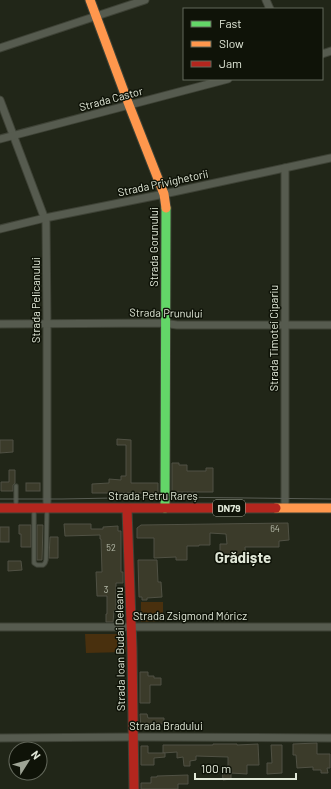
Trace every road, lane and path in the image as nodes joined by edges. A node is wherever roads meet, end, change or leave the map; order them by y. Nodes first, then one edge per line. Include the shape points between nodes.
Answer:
1 (90, 0) edge
2 (145, 0) edge
3 (96, 16) junction
4 (0, 48) edge
5 (224, 80) edge
6 (0, 100) edge
7 (129, 105) junction
8 (14, 135) junction
9 (0, 139) edge
10 (331, 158) edge
11 (285, 168) junction
12 (164, 194) junction
13 (45, 218) junction
14 (0, 229) edge
15 (0, 324) edge
16 (47, 324) junction
17 (166, 324) junction
18 (286, 325) junction
19 (331, 325) edge
20 (16, 486) dead end
21 (0, 508) edge
22 (16, 508) junction
23 (34, 508) junction
24 (127, 508) junction
25 (164, 508) junction
26 (285, 508) junction
27 (331, 508) edge
28 (46, 509) junction
29 (0, 627) edge
30 (132, 627) junction
31 (331, 627) edge
32 (134, 737) junction
33 (0, 738) edge
34 (331, 738) edge
35 (134, 789) edge

1 - 3 street, Strada Gorunului
2 - 3 street
3 - 4 street
3 - 7 street, Strada Gorunului
5 - 7 street, Strada Castor
6 - 8 street, Strada Pelicanului
7 - 8 street, Strada Castor
7 - 12 street, Strada Gorunului
8 - 9 street, Strada Castor
8 - 13 street, Strada Pelicanului
10 - 11 street, Strada Privighetorii
11 - 12 street, Strada Privighetorii
11 - 18 street, Strada Timotei Cipariu
12 - 13 street, Strada Privighetorii
12 - 17 street, Strada Gorunului
13 - 14 street, Strada Privighetorii
13 - 16 street, Strada Pelicanului
15 - 16 street, Strada Prunului
16 - 17 street, Strada Prunului
16 - 28 street, Strada Pelicanului
17 - 18 street, Strada Prunului
17 - 25 street, Strada Gorunului
18 - 19 street, Strada Prunului
18 - 26 street, Strada Timotei Cipariu
20 - 22 lane
21 - 22 street, Strada Petru Rareș / DN79
22 - 23 street, Strada Petru Rareș / DN79
23 - 28 street, Strada Petru Rareș / DN79
23 - 28 lane via 34,563 37,565 43,565 46,560
24 - 25 street, Strada Petru Rareș / DN79
24 - 28 street, Strada Petru Rareș / DN79
24 - 30 street, Strada Ioan Budai Deleanu
25 - 26 street, Strada Petru Rareș / DN79
26 - 27 street, Strada Petru Rareș / DN79
29 - 30 street, Strada Zsigmond Móricz
30 - 31 street, Strada Zsigmond Móricz
30 - 32 street, Strada Ioan Budai Deleanu
32 - 33 street, Strada Bradului
32 - 34 street, Strada Bradului
32 - 35 street, Strada Ioan Budai Deleanu

